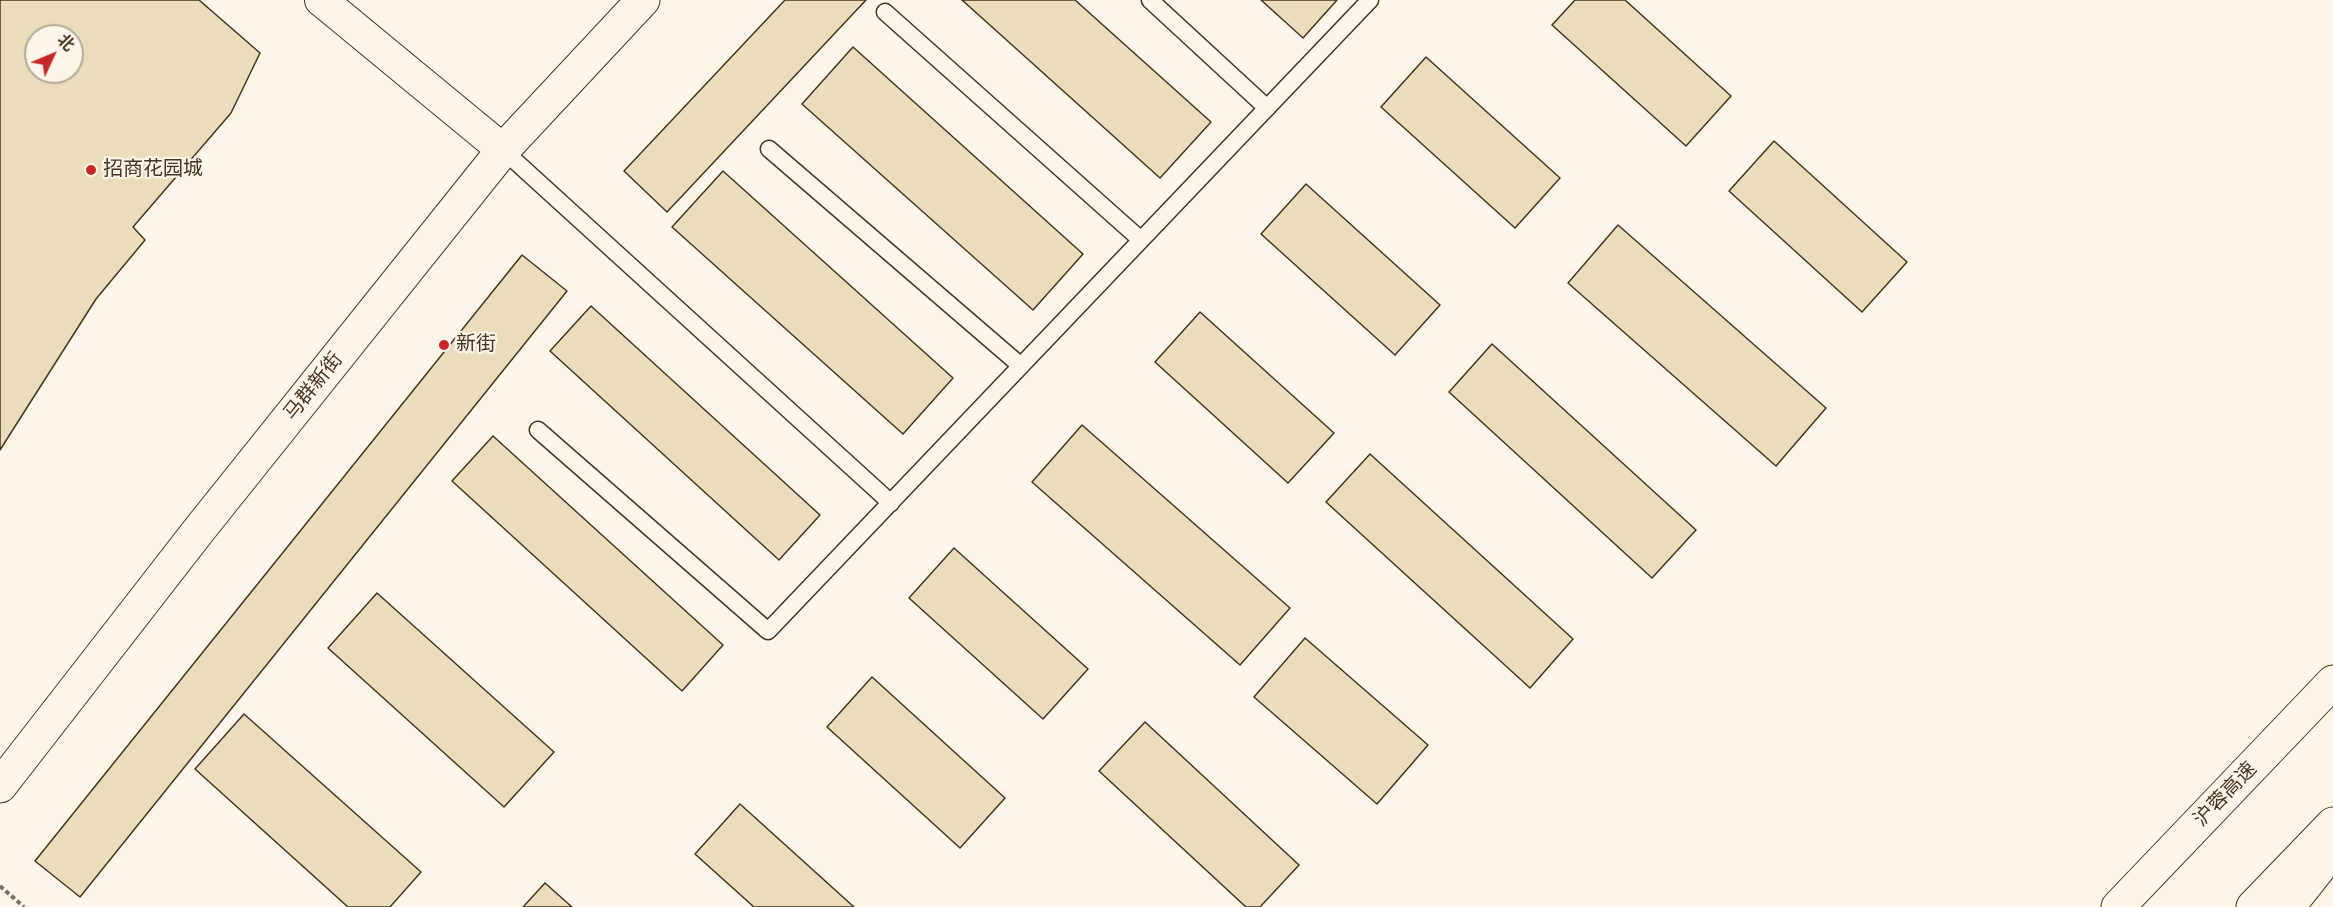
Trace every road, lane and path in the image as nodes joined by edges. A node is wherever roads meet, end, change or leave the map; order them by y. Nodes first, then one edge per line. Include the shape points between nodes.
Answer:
1 (321, 0) edge
2 (642, 0) edge
3 (1150, 0) edge
4 (1370, 0) edge
5 (885, 12) dead end
6 (1267, 108) junction
7 (769, 149) dead end
8 (503, 150) junction
9 (1141, 240) junction
10 (1021, 366) junction
11 (538, 430) dead end
12 (891, 503) junction
13 (2333, 682) edge
14 (0, 786) edge
15 (2333, 824) edge
16 (2333, 850) edge
17 (0, 886) edge
18 (24, 907) edge
19 (2118, 907) edge
20 (2253, 907) edge
21 (2288, 907) edge

1 - 8 street
2 - 8 main road, 马群新街
3 - 6 lane
4 - 6 lane
5 - 9 lane
6 - 9 lane
7 - 10 lane
8 - 12 lane
8 - 14 main road, 马群新街
9 - 10 lane
10 - 12 lane
11 - 12 lane via 768,631
13 - 19 main road, 沪蓉高速
15 - 20 main road
16 - 21 main road
17 - 18 path

